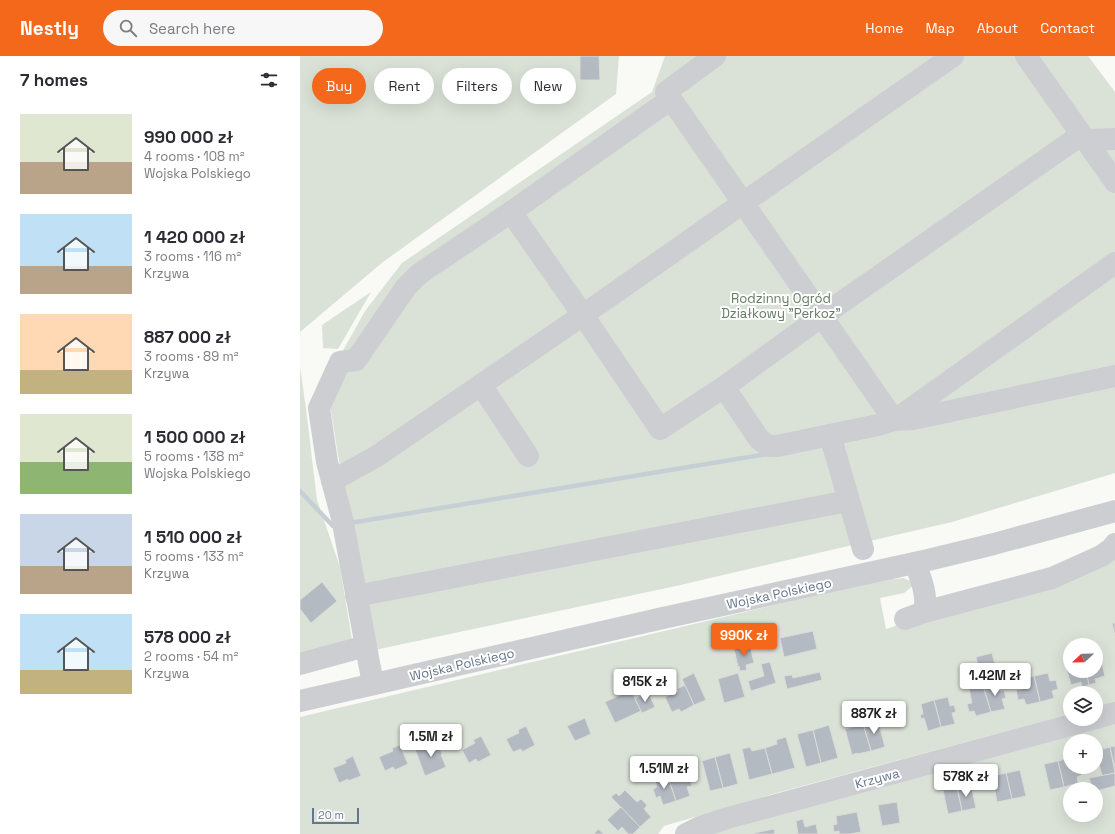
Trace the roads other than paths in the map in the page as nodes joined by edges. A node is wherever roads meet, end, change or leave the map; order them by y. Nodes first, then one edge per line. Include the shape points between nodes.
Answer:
1 (715, 56) edge
2 (953, 56) edge
3 (1026, 56) edge
4 (671, 99) junction
5 (1083, 138) junction
6 (1115, 139) edge
7 (1115, 182) edge
8 (743, 204) junction
9 (510, 212) junction
10 (1115, 262) edge
11 (583, 315) junction
12 (822, 316) junction
13 (1115, 376) edge
14 (481, 385) junction
15 (724, 387) junction
16 (894, 420) junction
17 (830, 435) junction
18 (528, 456) dead end
19 (332, 482) junction
20 (848, 501) junction
21 (1115, 511) edge
22 (1115, 544) edge
23 (863, 549) dead end
24 (915, 563) junction
25 (356, 596) junction
26 (366, 646) junction
27 (300, 664) edge
28 (373, 684) junction
29 (300, 701) edge
30 (1115, 713) edge
31 (1103, 717) edge
32 (1069, 726) edge
33 (686, 834) edge

1 - 4 street via 666,92
2 - 8 street
3 - 5 street
4 - 8 street
4 - 9 street
5 - 6 street
5 - 7 street
5 - 12 street
8 - 11 street
8 - 12 street
9 - 11 street
9 - 19 street via 419,274 406,287 356,360 340,362 319,408
10 - 16 street
11 - 14 street
11 - 15 street via 660,430
12 - 15 street
12 - 16 street
13 - 16 street via 913,419
14 - 18 street
14 - 19 street via 377,456
15 - 17 street via 759,439 768,446
16 - 17 street
17 - 20 street
19 - 25 street
20 - 23 street
20 - 25 street
21 - 24 street, Wojska Polskiego
22 - 24 street via 1101,556 1052,578 914,615 926,604
24 - 28 street, Wojska Polskiego
25 - 26 street
26 - 27 street
26 - 28 street
28 - 29 street, Wojska Polskiego
30 - 31 street, Krzywa
32 - 33 street, Krzywa via 728,818

